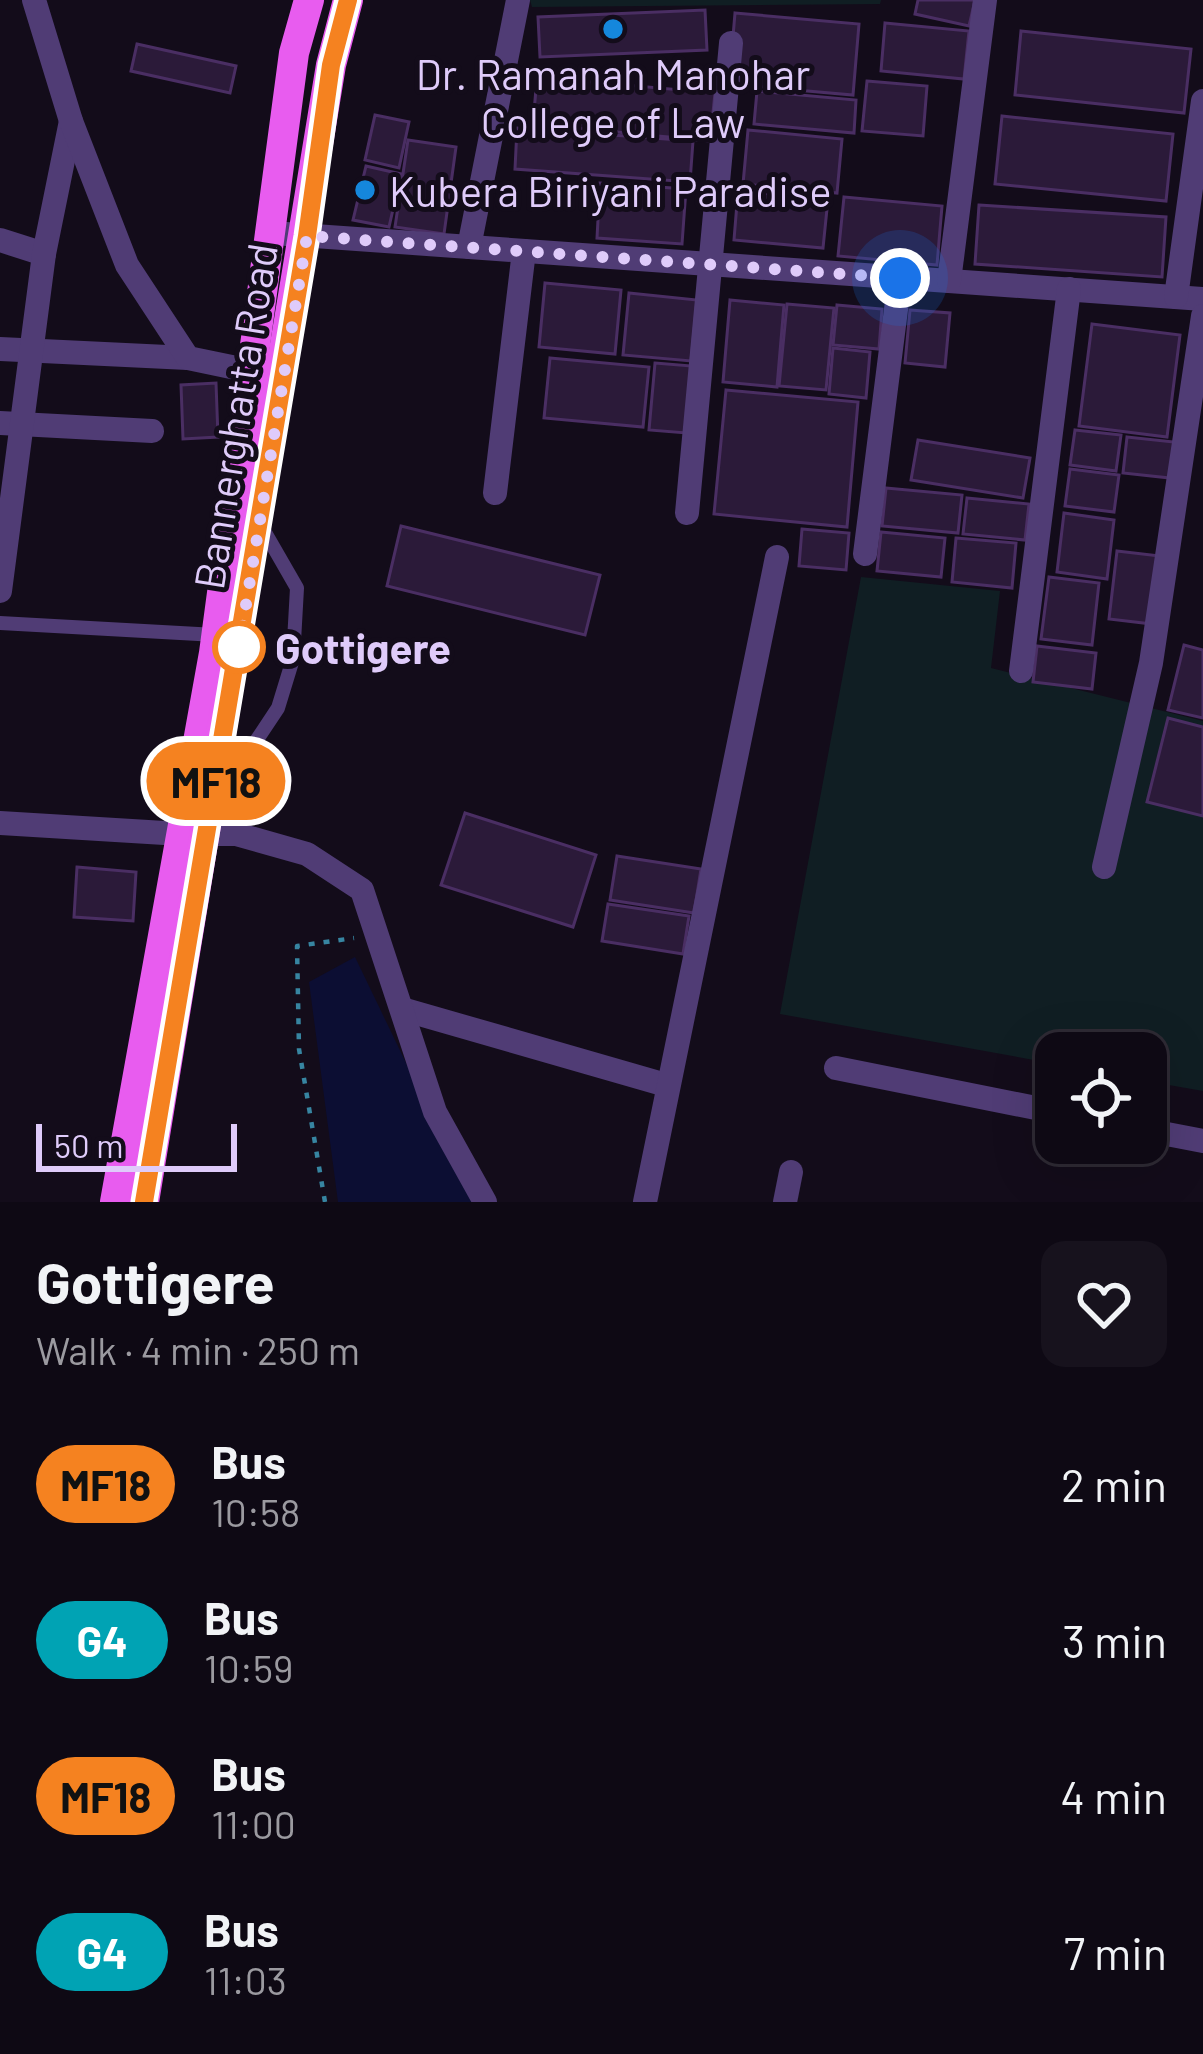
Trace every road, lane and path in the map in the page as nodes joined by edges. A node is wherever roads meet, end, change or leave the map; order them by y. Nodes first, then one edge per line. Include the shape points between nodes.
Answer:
1 (34, 0) edge
2 (309, 0) edge
3 (348, 0) edge
4 (518, 0) edge
5 (985, 0) edge
6 (731, 43) dead end
7 (1203, 101) edge
8 (71, 121) junction
9 (272, 233) junction
10 (307, 236) junction
11 (0, 240) edge
12 (469, 247) junction
13 (524, 251) junction
14 (44, 254) junction
15 (708, 264) junction
16 (900, 278) junction
17 (949, 281) junction
18 (1069, 289) junction
19 (1175, 297) junction
20 (1203, 299) edge
21 (1203, 316) edge
22 (0, 349) edge
23 (33, 355) junction
24 (188, 358) junction
25 (268, 374) junction
26 (12, 424) edge
27 (152, 431) dead end
28 (1192, 490) edge
29 (495, 493) dead end
30 (687, 513) dead end
31 (259, 522) junction
32 (5, 526) edge
33 (865, 554) dead end
34 (776, 557) dead end
35 (0, 592) edge
36 (0, 623) edge
37 (216, 635) junction
38 (1021, 670) dead end
39 (217, 775) junction
40 (0, 823) edge
41 (194, 834) junction
42 (1104, 867) dead end
43 (378, 935) junction
44 (402, 1009) junction
45 (836, 1068) dead end
46 (666, 1085) junction
47 (1035, 1108) edge
48 (1167, 1134) edge
49 (1203, 1142) edge
50 (791, 1172) dead end
51 (115, 1202) edge
52 (144, 1202) edge
53 (326, 1202) edge
54 (485, 1202) edge
55 (645, 1202) edge
56 (785, 1202) edge

1 - 8 street
2 - 9 main road, Bannerghatta Road via 294,53
3 - 10 main road, Bannerghatta Road
4 - 12 street
5 - 17 street
6 - 15 street
7 - 19 street
8 - 14 street
8 - 24 street via 127,265
9 - 10 street
9 - 25 main road, Bannerghatta Road
10 - 12 street
10 - 25 main road, Bannerghatta Road
11 - 14 street
12 - 13 street
13 - 15 street
13 - 29 street
14 - 23 street
15 - 16 street
15 - 30 street
16 - 17 street
16 - 33 street
17 - 18 street
18 - 19 street
18 - 38 street
19 - 20 street
21 - 28 street
22 - 23 street
23 - 24 street
23 - 26 street
24 - 25 street
25 - 31 main road, Bannerghatta Road
25 - 37 main road, Bannerghatta Road
26 - 27 street
26 - 32 street
28 - 42 street
31 - 39 main road, Bannerghatta Road
31 - 39 lane via 297,588 292,659 266,726
32 - 35 street
34 - 46 street
36 - 37 lane
37 - 41 main road, Bannerghatta Road
39 - 41 main road, Bannerghatta Road
40 - 41 street
41 - 43 street via 236,834 308,854 362,890
41 - 51 main road, Bannerghatta Road
41 - 52 main road, Bannerghatta Road
43 - 44 street
43 - 53 path via 297,946 298,1049
44 - 46 street
44 - 54 street via 436,1112
45 - 47 street
46 - 55 street
48 - 49 street
50 - 56 street

